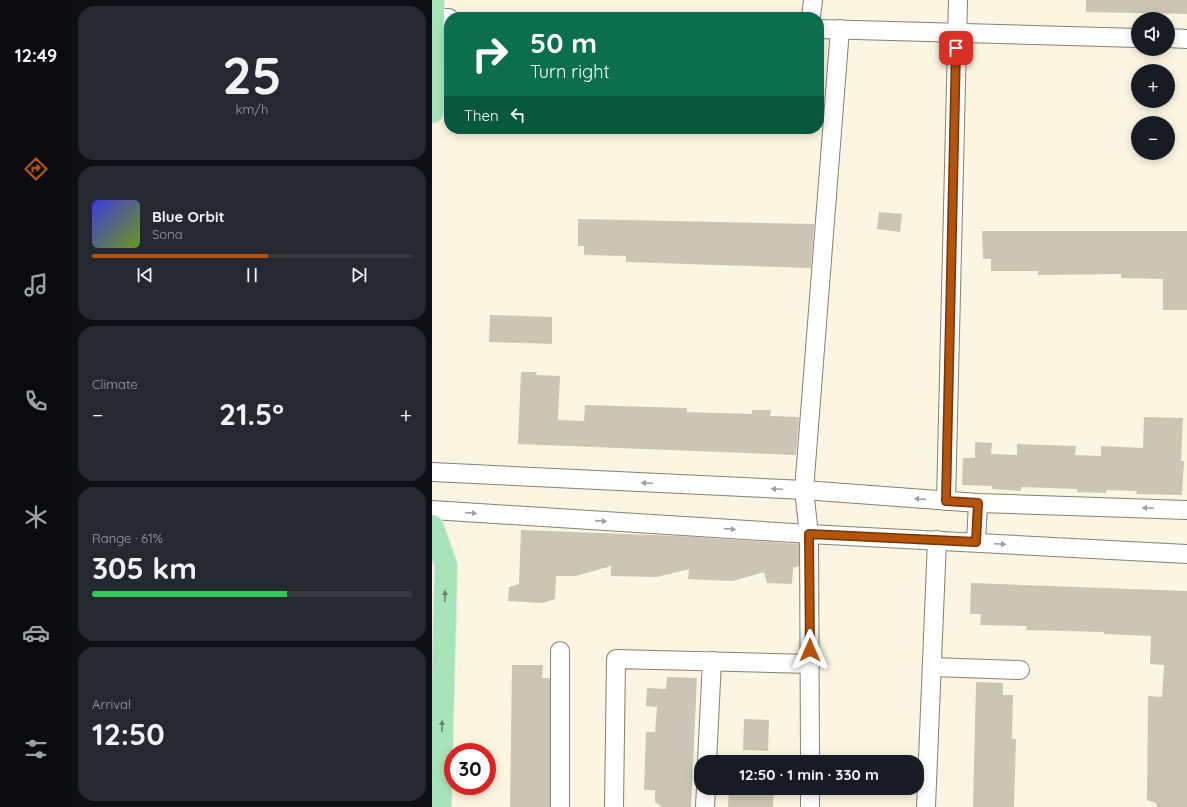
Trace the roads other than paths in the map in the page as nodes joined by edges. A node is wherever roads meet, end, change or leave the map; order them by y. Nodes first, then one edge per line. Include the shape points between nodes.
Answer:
1 (813, 0) edge
2 (958, 0) edge
3 (438, 12) edge
4 (812, 12) edge
5 (824, 29) edge
6 (840, 29) junction
7 (957, 33) junction
8 (1131, 38) edge
9 (1175, 38) edge
10 (1187, 39) edge
11 (432, 112) edge
12 (432, 472) edge
13 (804, 490) junction
14 (946, 501) junction
15 (978, 503) junction
16 (432, 510) edge
17 (1187, 510) edge
18 (432, 526) edge
19 (809, 534) junction
20 (937, 540) junction
21 (976, 542) junction
22 (1187, 554) edge
23 (560, 651) dead end
24 (712, 661) junction
25 (810, 664) junction
26 (932, 667) junction
27 (1020, 670) dead end
28 (707, 755) edge
29 (810, 755) edge
30 (706, 795) edge
31 (810, 795) edge
32 (440, 807) edge
33 (560, 807) edge
34 (614, 807) edge
35 (705, 807) edge
36 (810, 807) edge
37 (926, 807) edge

1 - 4 street
2 - 7 street
3 - 11 main road
5 - 6 street
6 - 7 street
6 - 13 street
7 - 8 street
7 - 14 street
9 - 10 street
13 -> 12 street
14 -> 13 street
13 - 19 street
14 - 15 street
17 -> 15 street
15 - 21 street
16 -> 19 street
32 -> 18 main road via 446,565
19 - 20 street
19 - 25 street
20 - 21 street
20 - 26 street
21 -> 22 street
23 - 33 street
24 - 25 street
24 - 28 street
24 - 34 street via 616,659
25 - 29 street
26 - 27 street
26 - 37 street
30 - 35 street
31 - 36 street

